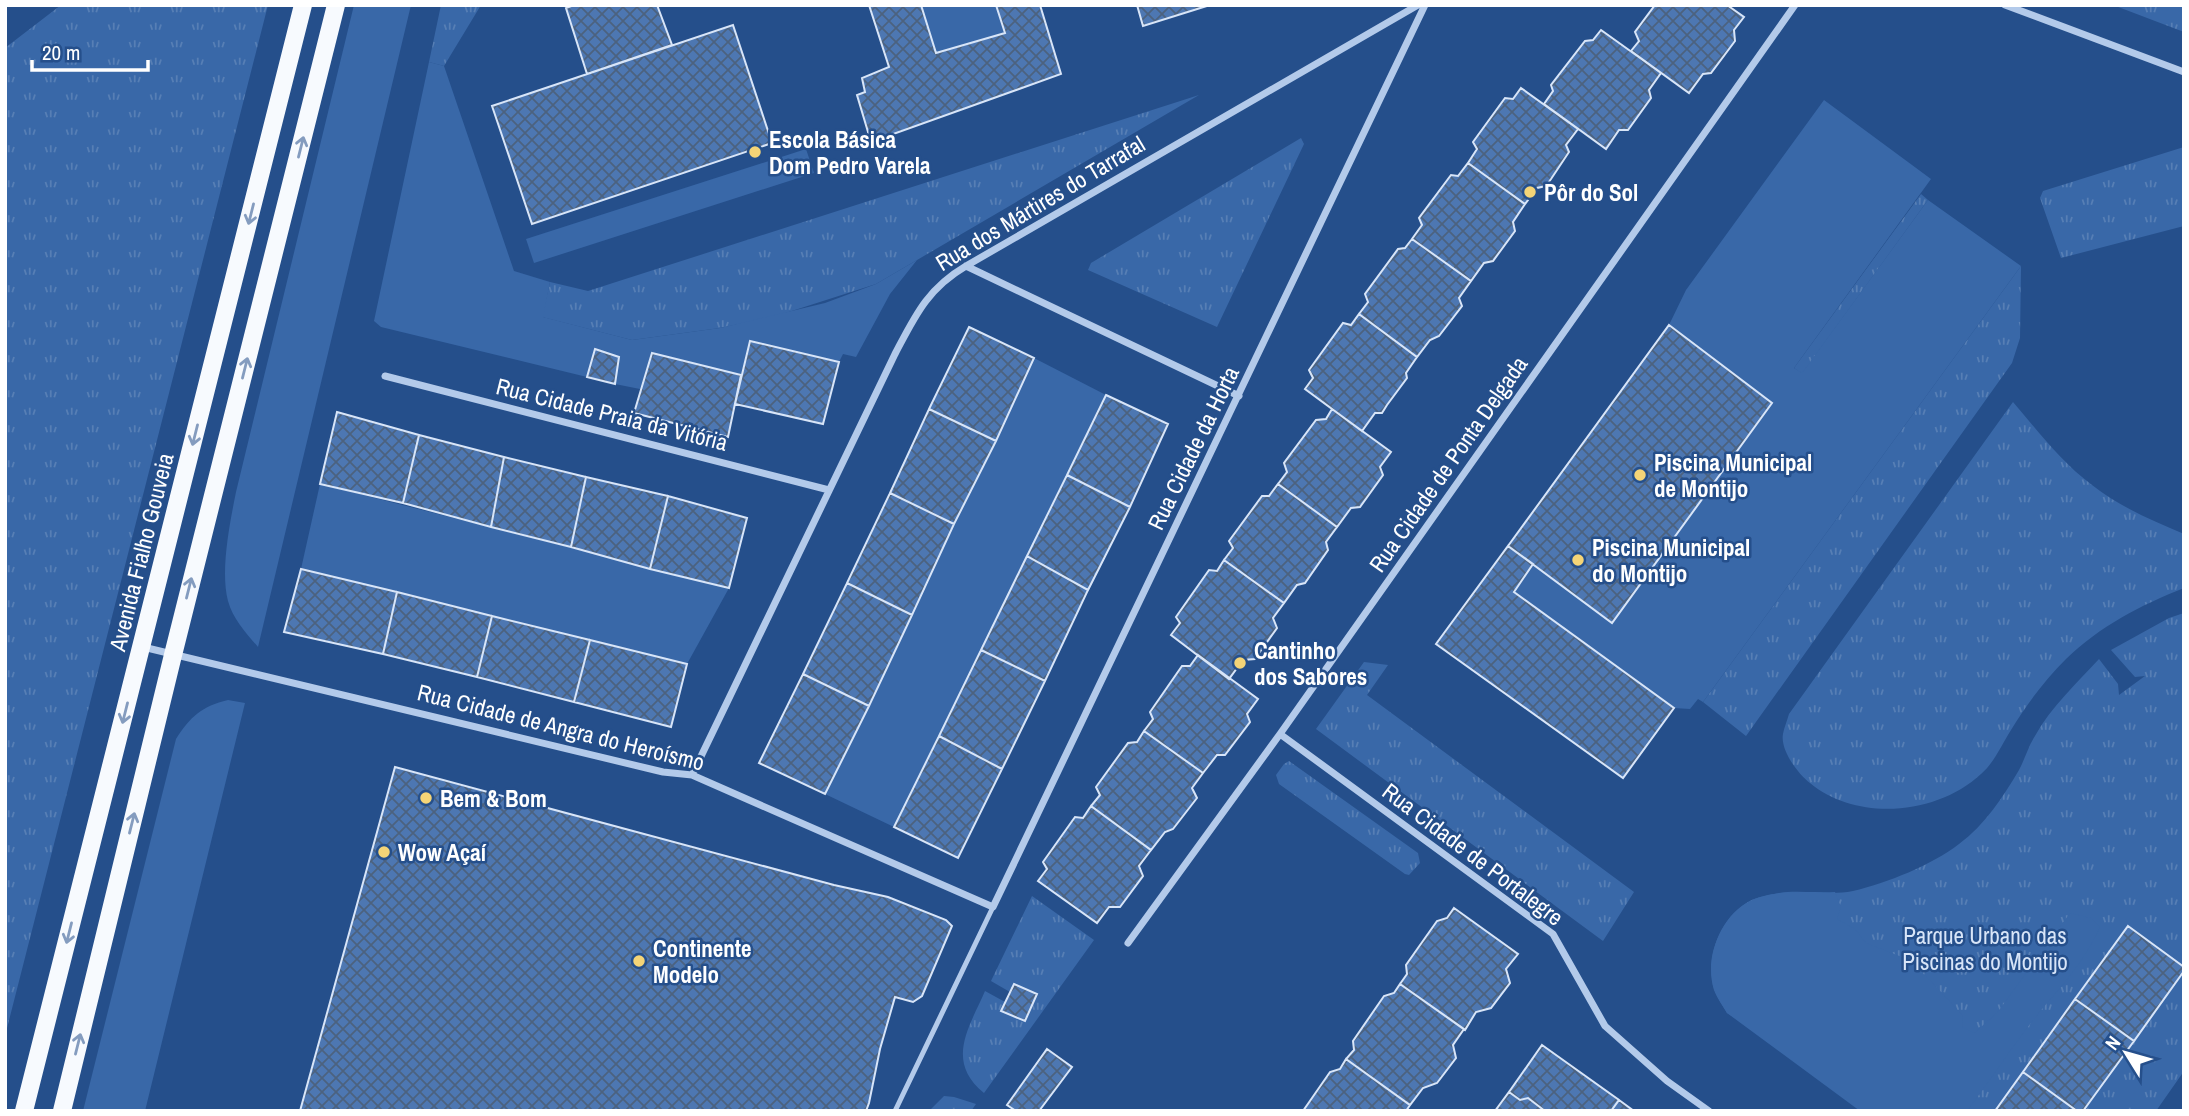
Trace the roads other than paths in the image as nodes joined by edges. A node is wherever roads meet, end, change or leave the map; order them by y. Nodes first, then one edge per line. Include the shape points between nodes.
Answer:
1 (303, 5) edge
2 (336, 5) edge
3 (1418, 5) edge
4 (1426, 5) edge
5 (1795, 5) edge
6 (2005, 5) edge
7 (2184, 72) edge
8 (966, 266) junction
9 (385, 376) dead end
10 (1239, 396) junction
11 (829, 490) junction
12 (142, 647) junction
13 (173, 654) junction
14 (1280, 734) junction
15 (692, 775) junction
16 (993, 907) junction
17 (1128, 943) dead end
18 (24, 1111) edge
19 (62, 1111) edge
20 (895, 1111) edge
21 (1709, 1111) edge

1 -> 12 main road, Avenida Fialho Gouveia
13 -> 2 main road
3 - 8 street, Rua dos Mártires do Tarrafal
4 - 10 street, Rua Cidade da Horta
5 - 14 street, Rua Cidade de Ponta Delgada
6 - 7 street
8 - 10 street
8 - 11 street, Rua dos Mártires do Tarrafal via 947,277 919,307
9 - 11 street, Rua Cidade Praia da Vitória
10 - 16 street, Rua Cidade da Horta
11 - 15 street, Rua dos Mártires do Tarrafal
12 - 13 street, Rua Cidade de Angra do Heroísmo
12 -> 18 main road, Avenida Fialho Gouveia
13 - 15 street, Rua Cidade de Angra do Heroísmo via 663,772
19 -> 13 main road
14 - 17 street, Rua Cidade de Ponta Delgada
14 - 21 street, Rua Cidade de Portalegre via 1553,934 1605,1026
15 - 16 street, Rua Cidade de Angra do Heroísmo
16 - 20 lane

